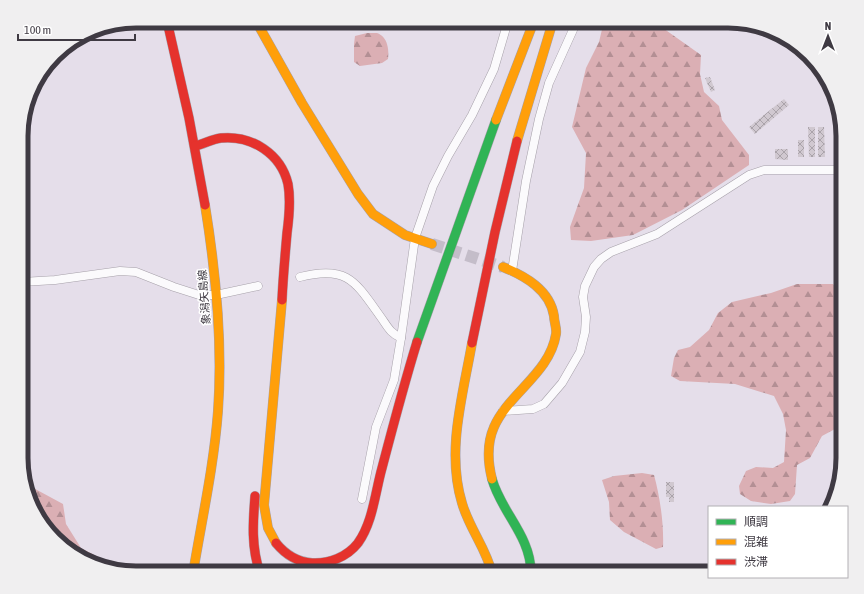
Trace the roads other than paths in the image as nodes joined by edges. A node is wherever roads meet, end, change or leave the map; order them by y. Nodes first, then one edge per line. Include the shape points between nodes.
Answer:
1 (169, 28) edge
2 (260, 28) edge
3 (506, 28) edge
4 (531, 28) edge
5 (551, 28) edge
6 (574, 28) edge
7 (195, 146) junction
8 (220, 148) dead end
9 (252, 153) dead end
10 (262, 160) dead end
11 (836, 170) edge
12 (415, 238) junction
13 (432, 244) tunnel mouth
14 (504, 267) tunnel mouth
15 (512, 271) junction
16 (300, 276) dead end
17 (28, 282) edge
18 (258, 286) dead end
19 (216, 294) junction
20 (401, 338) junction
21 (503, 411) junction
22 (256, 489) dead end
23 (362, 499) dead end
24 (194, 566) edge
25 (257, 566) edge
26 (490, 566) edge
27 (530, 566) edge

1 - 7 main road, 象潟矢島線
2 - 12 main road via 358,194 373,214 405,235
3 - 12 street via 494,69 433,186
4 - 7 main road via 430,301 399,403 365,532 347,554 337,560 310,563 296,560 285,553 269,534 264,506 289,213 288,185 276,160 258,144 246,139 220,138
5 - 26 main road via 514,153 474,329 456,437 459,495 471,529
6 - 15 street via 549,83 539,119
7 - 8 main road
7 - 19 main road, 象潟矢島線 via 210,233
9 - 10 main road
11 - 21 street via 764,170 748,175 657,234 611,252 594,267 585,286 585,332 580,352 562,382 544,404 533,409
12 - 13 main road
12 - 20 street
14 - 15 main road
15 - 21 main road via 542,290 556,320 556,338 551,354 538,372
16 - 20 street via 317,272 333,273 348,278 361,289 392,334
17 - 19 street via 120,271 136,272 199,295
18 - 19 street
19 - 24 main road, 象潟矢島線 via 218,412
20 - 23 street via 394,380 376,427
21 - 27 main road via 493,427 489,447 490,467 496,489 517,526 529,555
22 - 25 main road via 253,546

